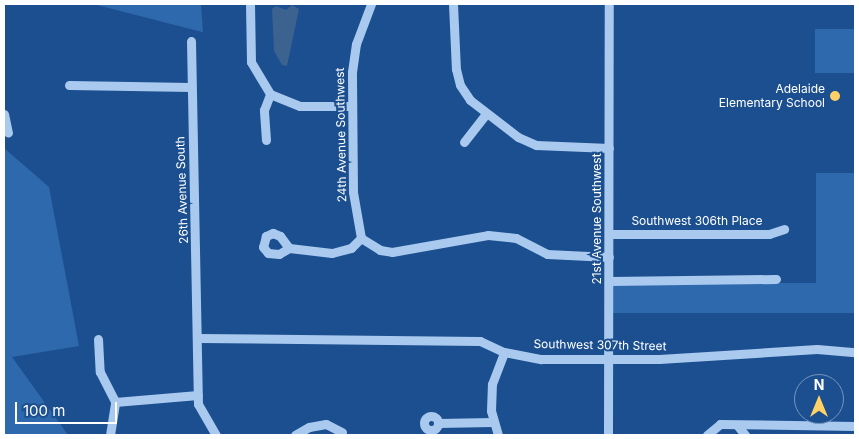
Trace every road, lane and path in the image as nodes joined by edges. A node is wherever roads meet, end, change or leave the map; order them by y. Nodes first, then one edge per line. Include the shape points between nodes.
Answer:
1 (250, 4) edge
2 (370, 4) edge
3 (453, 4) edge
4 (609, 4) edge
5 (191, 41) dead end
6 (69, 86) dead end
7 (191, 87) junction
8 (270, 94) junction
9 (351, 106) junction
10 (4, 114) edge
11 (486, 114) junction
12 (8, 133) dead end
13 (266, 140) dead end
14 (464, 142) dead end
15 (609, 148) junction
16 (784, 229) dead end
17 (609, 234) junction
18 (361, 238) junction
19 (289, 248) dead end
20 (609, 257) junction
21 (776, 279) dead end
22 (609, 281) junction
23 (198, 338) junction
24 (98, 339) dead end
25 (504, 352) junction
26 (855, 352) edge
27 (608, 358) junction
28 (198, 394) junction
29 (115, 402) junction
30 (492, 422) junction
31 (438, 423) dead end
32 (736, 425) junction
33 (855, 426) edge
34 (342, 432) dead end
35 (110, 435) edge
36 (216, 435) edge
37 (295, 435) edge
38 (498, 435) edge
39 (608, 435) edge
40 (707, 435) edge
41 (745, 435) edge

1 - 8 street via 251,62
2 - 9 street, 24th Avenue Southwest via 353,56
3 - 11 street via 459,82 470,100
4 - 15 street, 21st Avenue Southwest
5 - 7 street, 26th Avenue South
6 - 7 street
7 - 23 street, 26th Avenue South
8 - 9 street via 300,106
8 - 13 street via 264,110
9 - 18 street, 24th Avenue Southwest via 353,192
10 - 12 street
11 - 14 street
11 - 15 street via 518,137 536,145
15 - 17 street, 21st Avenue Southwest
16 - 17 street, Southwest 306th Place via 770,234
17 - 20 street, 21st Avenue Southwest
18 - 19 street via 351,248 332,253
18 - 20 street via 380,250 392,252 471,237 506,236 547,254
20 - 22 street, 21st Avenue Southwest
21 - 22 street
22 - 27 street, 21st Avenue Southwest
23 - 25 street, Southwest 307th Street via 462,340 480,341
23 - 28 street, 26th Avenue South
24 - 29 street via 100,372
25 - 27 street, Southwest 307th Street via 541,359
25 - 30 street via 492,384
26 - 27 street, Southwest 307th Street via 817,349 666,359
27 - 39 street, 21st Avenue Southwest
28 - 29 street
28 - 36 street, 26th Avenue South via 201,412
29 - 35 street
30 - 31 street
30 - 38 street
32 - 33 street
32 - 40 street via 720,424
32 - 41 street
34 - 37 street via 326,424 309,427

